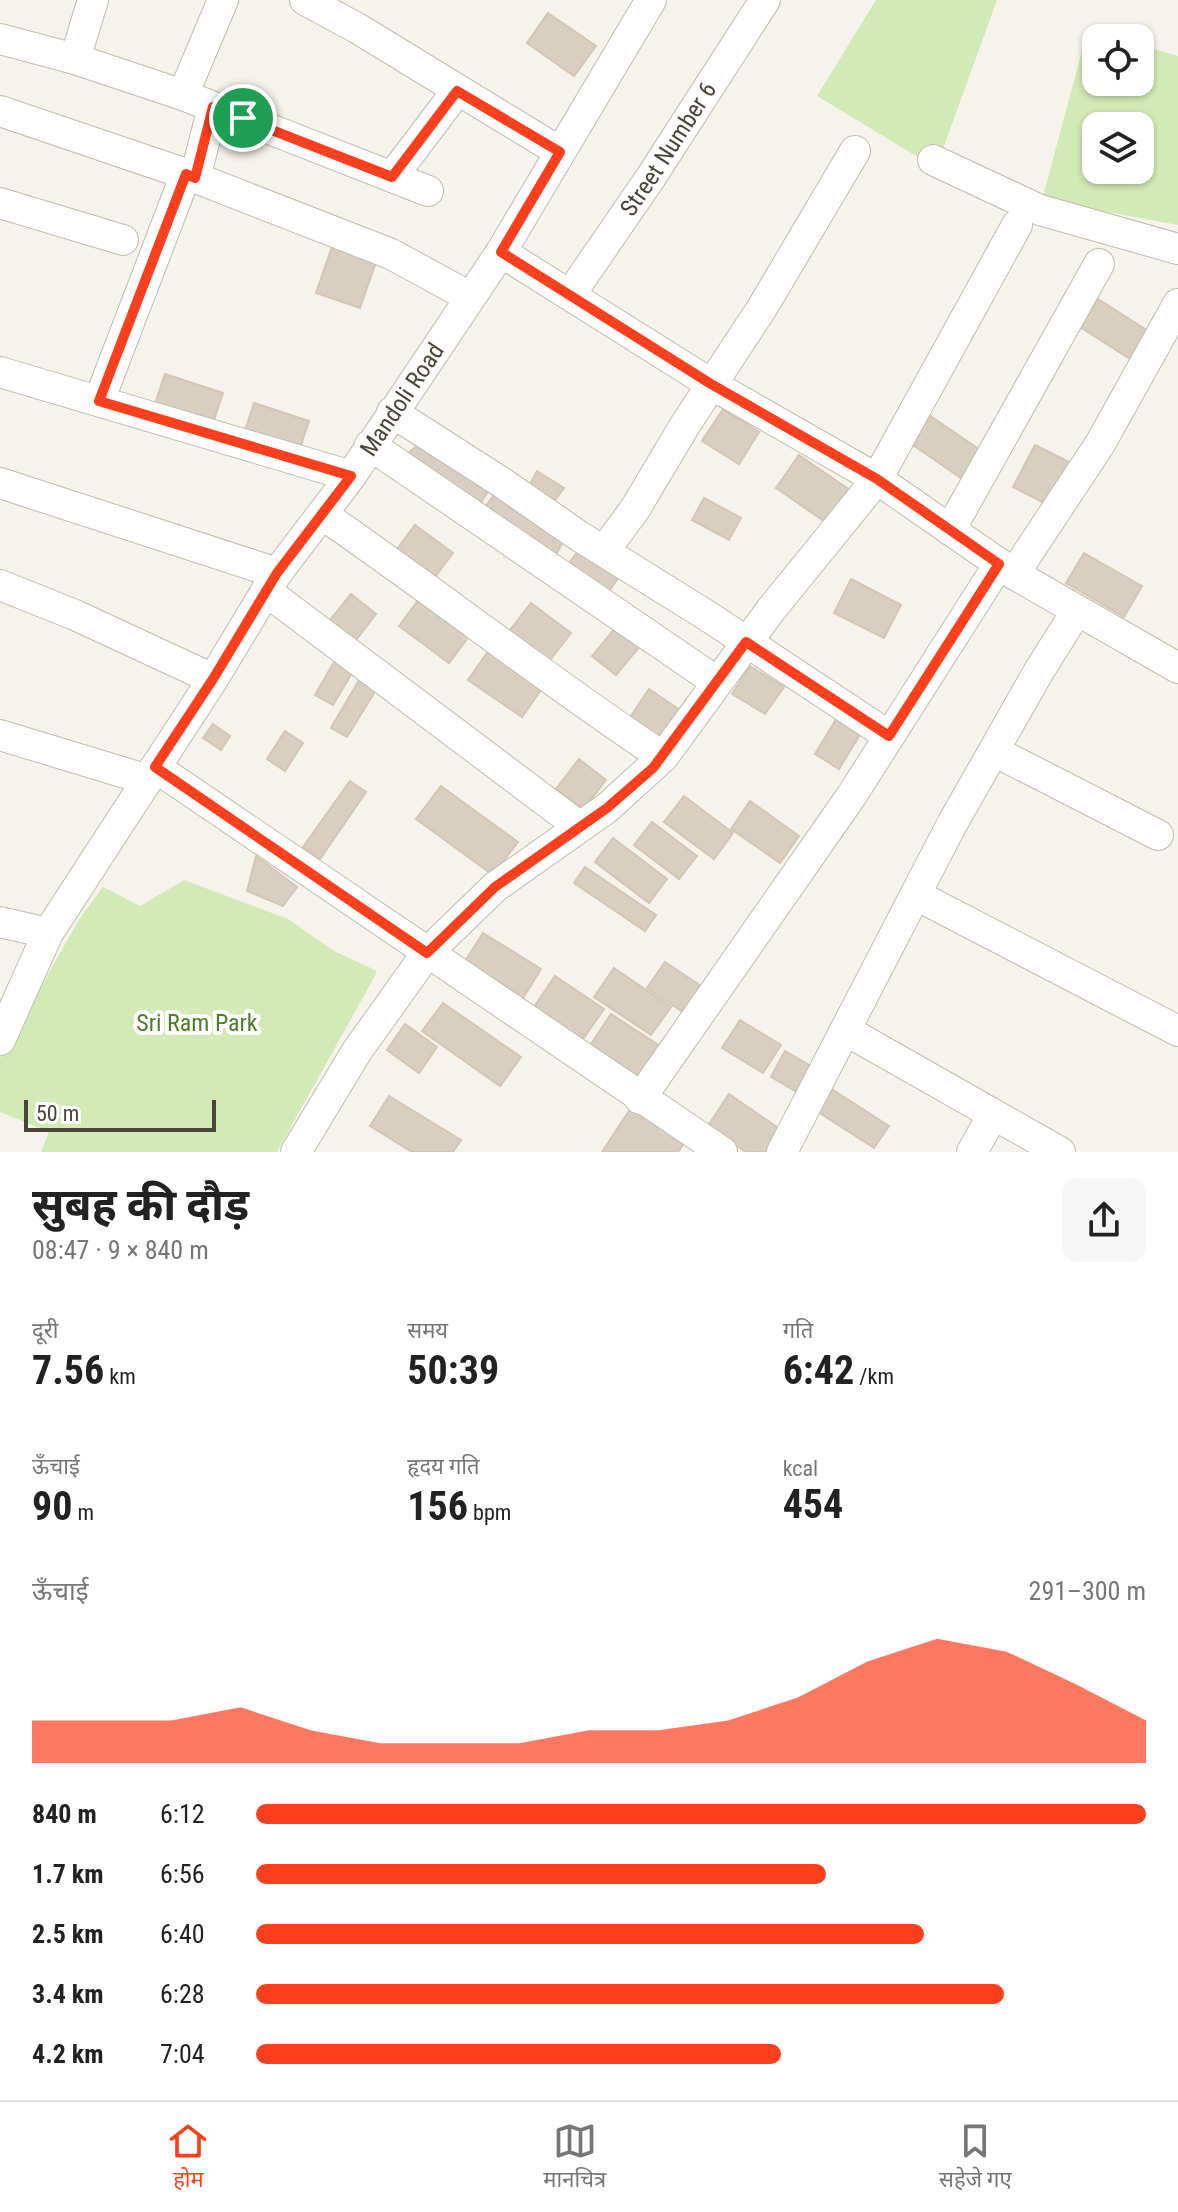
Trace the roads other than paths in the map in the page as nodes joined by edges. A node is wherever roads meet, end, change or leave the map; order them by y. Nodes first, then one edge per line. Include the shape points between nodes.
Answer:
1 (93, 0) edge
2 (223, 0) edge
3 (651, 0) edge
4 (765, 0) edge
5 (321, 3) edge
6 (0, 39) edge
7 (75, 59) junction
8 (457, 91) junction
9 (183, 95) junction
10 (213, 107) junction
11 (0, 111) edge
12 (855, 151) dead end
13 (560, 152) junction
14 (933, 160) dead end
15 (190, 176) junction
16 (392, 177) junction
17 (428, 191) dead end
18 (0, 203) edge
19 (1017, 225) dead end
20 (123, 240) dead end
21 (1178, 249) edge
22 (501, 252) junction
23 (1099, 264) dead end
24 (570, 295) junction
25 (470, 297) junction
26 (1178, 304) edge
27 (0, 372) edge
28 (711, 384) junction
29 (99, 401) junction
30 (392, 412) junction
31 (370, 445) junction
32 (351, 476) junction
33 (877, 479) junction
34 (0, 483) edge
35 (323, 515) junction
36 (950, 530) junction
37 (604, 551) junction
38 (1007, 569) junction
39 (272, 582) junction
40 (0, 585) edge
41 (1076, 612) junction
42 (746, 642) junction
43 (1178, 668) edge
44 (213, 679) junction
45 (717, 682) junction
46 (0, 735) edge
47 (889, 736) junction
48 (994, 751) junction
49 (663, 757) junction
50 (151, 774) junction
51 (580, 827) junction
52 (1158, 835) dead end
53 (916, 895) junction
54 (0, 922) edge
55 (48, 933) junction
56 (427, 953) junction
57 (845, 1030) junction
58 (1178, 1031) edge
59 (0, 1040) edge
60 (640, 1099) junction
61 (993, 1115) junction
62 (686, 1143) edge
63 (296, 1152) edge
64 (722, 1152) edge
65 (782, 1152) edge
66 (972, 1152) edge
67 (1060, 1152) edge

1 - 7 street
2 - 9 street
3 - 13 street, Mandoli Road
4 - 24 street, Street Number 6
5 - 8 street
6 - 7 street
7 - 9 street
8 - 13 street
8 - 16 street
9 - 10 street
10 - 15 street
10 - 16 street
11 - 15 street
12 - 28 street
13 - 22 street, Mandoli Road
14 - 21 street via 1040,210
15 - 25 street via 391,254
15 - 29 street
16 - 17 street
18 - 20 street
19 - 33 street
22 - 24 street
22 - 25 street, Mandoli Road
23 - 36 street
24 - 28 street
25 - 30 street, Mandoli Road
26 - 38 street via 1100,444
27 - 29 street
28 - 33 street
28 - 37 street
29 - 32 street
30 - 31 street, Mandoli Road
30 - 37 street
31 - 32 street, Mandoli Road
31 - 45 street
32 - 35 street, Mandoli Road
33 - 36 street
33 - 42 street
34 - 39 street
35 - 39 street, Mandoli Road
35 - 49 street
36 - 38 street
37 - 42 street
38 - 41 street
38 - 47 street
39 - 44 street, Mandoli Road
39 - 51 street
40 - 44 street
41 - 43 street
41 - 48 street
42 - 45 street
42 - 47 street
44 - 50 street, Mandoli Road
45 - 49 street
46 - 50 street
47 - 60 street
48 - 52 street
48 - 53 street
49 - 51 street
50 - 55 street, Mandoli Road
50 - 56 street
51 - 56 street via 495,887
53 - 57 street
53 - 58 street
54 - 55 street
55 - 59 street, Mandoli Road
56 - 60 street
56 - 63 street via 357,1051
57 - 61 street
57 - 65 street
60 - 62 street
61 - 66 street
61 - 67 street
62 - 64 street

